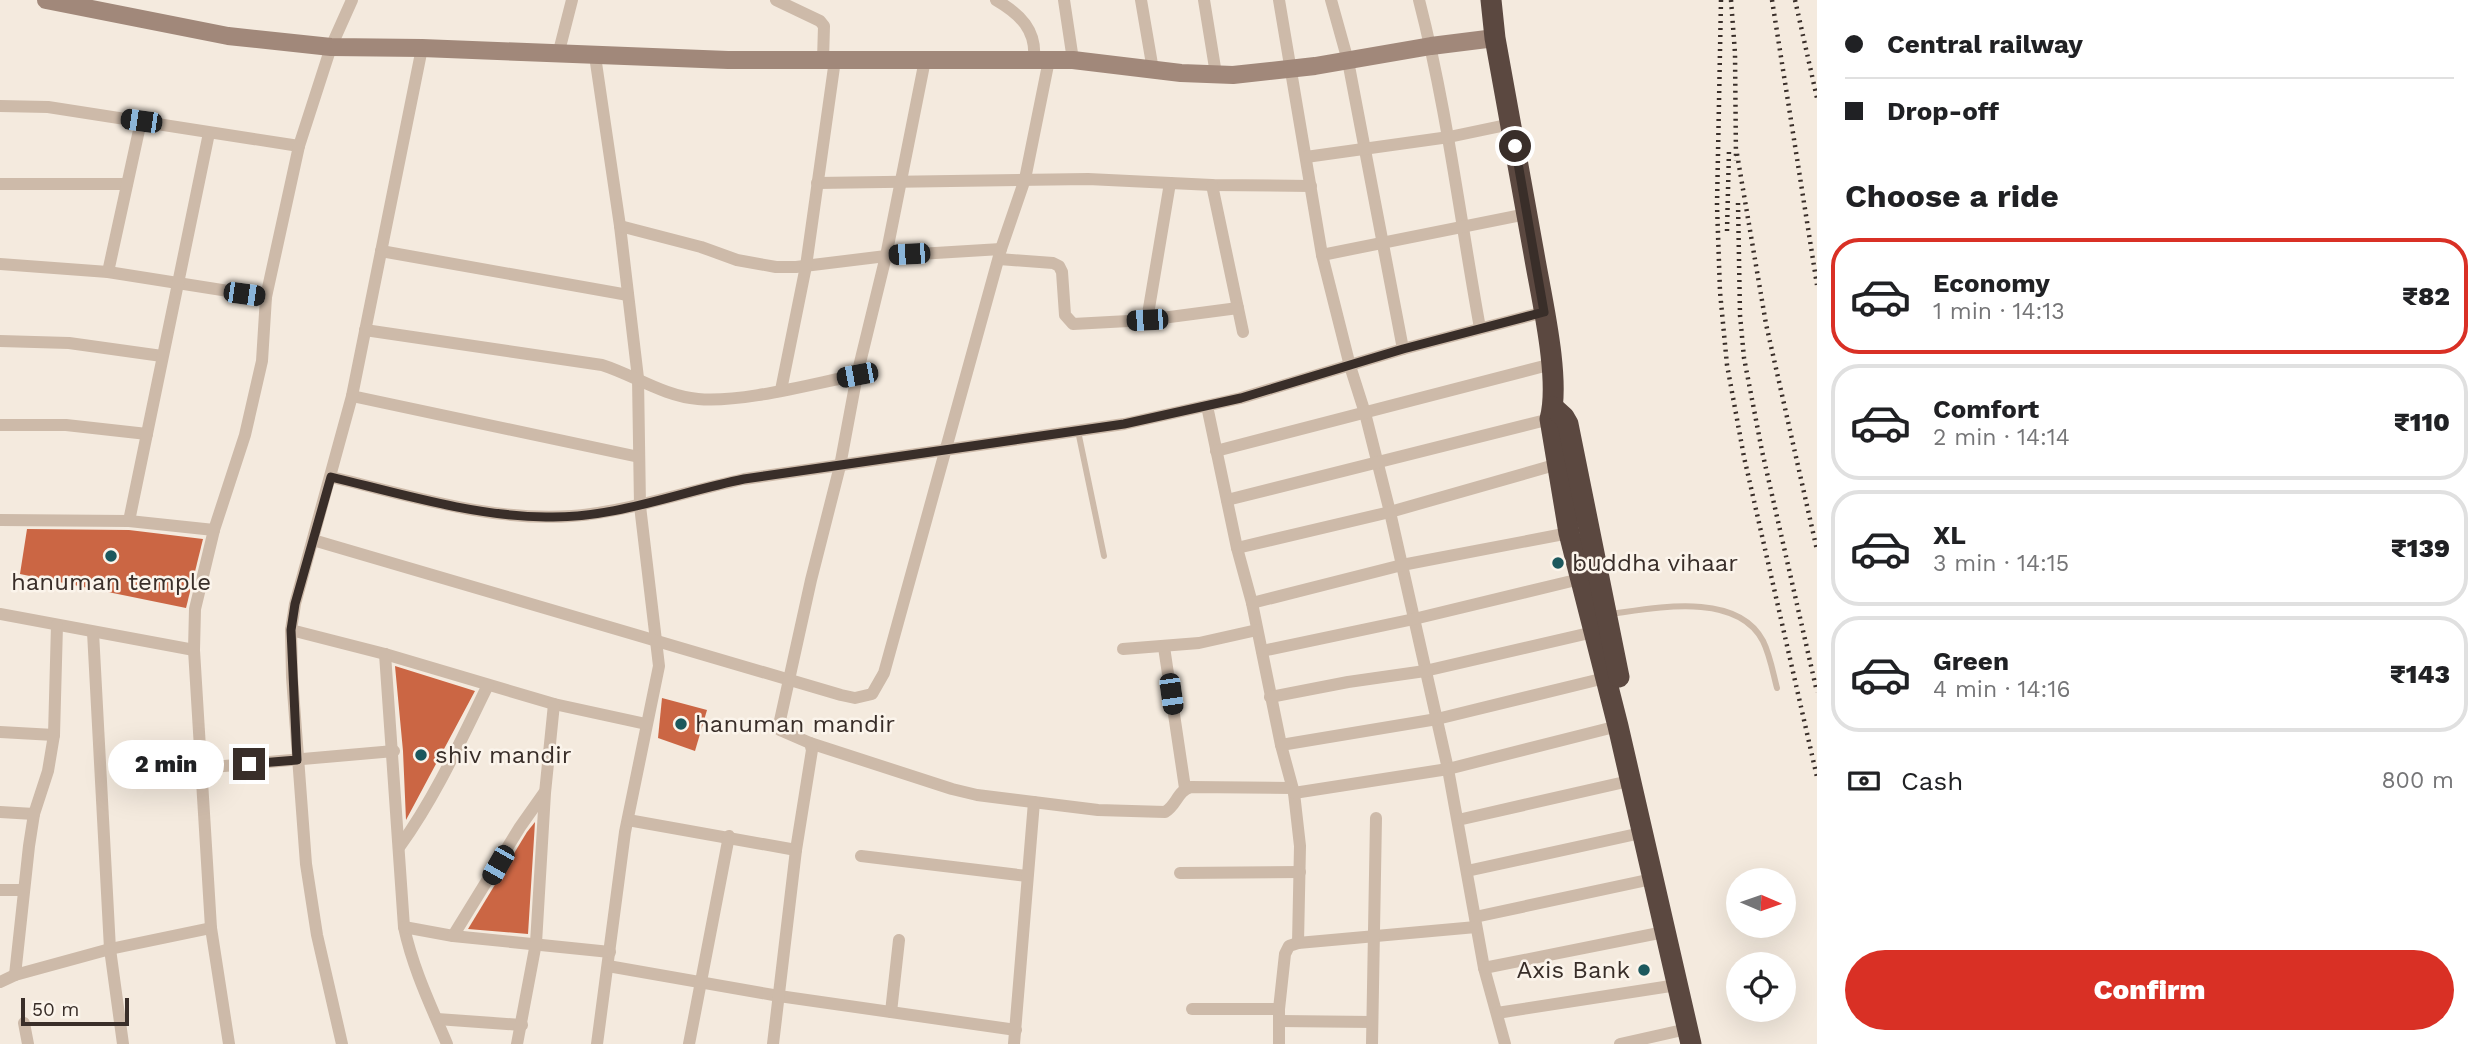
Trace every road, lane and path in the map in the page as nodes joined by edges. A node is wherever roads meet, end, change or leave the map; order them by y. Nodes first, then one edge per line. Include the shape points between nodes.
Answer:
1 (46, 0) edge
2 (352, 0) edge
3 (572, 0) edge
4 (776, 0) edge
5 (996, 0) edge
6 (1064, 0) edge
7 (1141, 0) edge
8 (1203, 0) edge
9 (1279, 0) edge
10 (1331, 0) edge
11 (1419, 0) edge
12 (1491, 0) edge
13 (1495, 38) junction
14 (1431, 46) junction
15 (331, 47) junction
16 (422, 48) junction
17 (558, 55) junction
18 (596, 56) junction
19 (829, 60) junction
20 (925, 60) junction
21 (1042, 60) junction
22 (1073, 60) junction
23 (1348, 61) junction
24 (1291, 69) junction
25 (1153, 70) junction
26 (1216, 74) junction
27 (0, 106) edge
28 (141, 121) junction
29 (1511, 124) junction
30 (209, 133) junction
31 (1449, 136) junction
32 (299, 146) junction
33 (1363, 150) junction
34 (1306, 157) junction
35 (1025, 179) junction
36 (900, 181) junction
37 (817, 183) junction
38 (1170, 183) junction
39 (0, 184) edge
40 (128, 184) junction
41 (1212, 185) junction
42 (1311, 186) junction
43 (1527, 214) junction
44 (620, 226) junction
45 (1462, 228) junction
46 (1384, 241) junction
47 (381, 251) junction
48 (1000, 254) junction
49 (1322, 254) junction
50 (886, 256) junction
51 (0, 264) edge
52 (806, 266) junction
53 (108, 272) junction
54 (178, 285) junction
55 (628, 295) junction
56 (267, 297) junction
57 (1238, 308) junction
58 (1544, 312) junction
59 (1147, 320) junction
60 (1480, 328) junction
61 (365, 330) junction
62 (1243, 332) dead end
63 (0, 341) edge
64 (1403, 349) junction
65 (162, 356) junction
66 (1552, 364) junction
67 (1350, 366) junction
68 (857, 375) junction
69 (638, 378) junction
70 (781, 390) junction
71 (352, 396) junction
72 (1207, 406) junction
73 (1365, 413) junction
74 (1552, 413) junction
75 (0, 425) edge
76 (1078, 431) junction
77 (146, 434) junction
78 (946, 449) junction
79 (1216, 451) junction
80 (639, 457) junction
81 (1378, 463) junction
82 (1558, 464) junction
83 (840, 466) junction
84 (331, 477) junction
85 (1227, 500) junction
86 (640, 506) junction
87 (1391, 512) junction
88 (0, 520) edge
89 (129, 521) junction
90 (214, 530) junction
91 (1569, 533) junction
92 (313, 540) junction
93 (1237, 548) junction
94 (1104, 556) dead end
95 (1402, 565) junction
96 (1580, 579) junction
97 (1252, 603) junction
98 (0, 614) edge
99 (1414, 619) junction
100 (57, 625) junction
101 (1602, 625) junction
102 (291, 630) junction
103 (1257, 630) junction
104 (93, 632) junction
105 (657, 640) junction
106 (1164, 647) junction
107 (1123, 649) dead end
108 (194, 650) junction
109 (1262, 652) junction
110 (385, 654) junction
111 (1424, 671) junction
112 (789, 678) junction
113 (1605, 678) junction
114 (488, 685) junction
115 (1777, 688) dead end
116 (1270, 696) junction
117 (554, 704) junction
118 (1437, 719) junction
119 (646, 724) junction
120 (1618, 726) junction
121 (0, 733) edge
122 (54, 735) junction
123 (810, 743) junction
124 (1281, 746) junction
125 (394, 751) junction
126 (297, 760) junction
127 (201, 768) junction
128 (1448, 769) junction
129 (1629, 781) junction
130 (1185, 789) junction
131 (1293, 790) junction
132 (545, 793) junction
133 (1034, 802) junction
134 (0, 812) edge
135 (34, 814) junction
136 (1376, 818) dead end
137 (628, 820) junction
138 (1458, 820) junction
139 (1641, 834) junction
140 (729, 836) junction
141 (400, 846) junction
142 (796, 850) junction
143 (861, 856) dead end
144 (1468, 871) junction
145 (1300, 872) junction
146 (1180, 873) dead end
147 (1027, 876) junction
148 (1652, 878) junction
149 (0, 890) edge
150 (23, 890) junction
151 (1476, 922) junction
152 (404, 927) junction
153 (211, 928) junction
154 (1664, 932) junction
155 (453, 936) junction
156 (1374, 938) junction
157 (899, 940) dead end
158 (536, 943) junction
159 (1298, 943) junction
160 (110, 949) junction
161 (610, 952) junction
162 (608, 966) junction
163 (1484, 968) junction
164 (15, 975) junction
165 (0, 982) edge
166 (702, 983) junction
167 (1677, 985) junction
168 (779, 996) junction
169 (1192, 1009) dead end
170 (891, 1012) junction
171 (1497, 1013) junction
172 (1279, 1015) junction
173 (437, 1019) junction
174 (1372, 1022) junction
175 (24, 1023) dead end
176 (522, 1025) junction
177 (1016, 1030) junction
178 (1689, 1036) edge
179 (28, 1044) edge
180 (123, 1044) edge
181 (229, 1044) edge
182 (342, 1044) edge
183 (447, 1044) edge
184 (517, 1044) edge
185 (597, 1044) edge
186 (689, 1044) edge
187 (773, 1044) edge
188 (1014, 1044) edge
189 (1279, 1044) edge
190 (1371, 1044) edge
191 (1505, 1044) edge
192 (1620, 1044) edge
193 (1704, 1044) edge

1 - 15 street via 228,36
2 - 15 street
3 - 17 street
4 - 19 street via 820,21
5 - 21 street via 1020,15
6 - 22 street
7 - 25 street
8 - 26 street
9 - 24 street
10 - 23 street
11 - 14 street
12 - 13 highway
13 - 14 street
13 - 29 highway
14 - 23 street
14 - 31 street
15 - 16 street
15 - 32 street
16 - 17 street
16 - 47 street
17 - 18 street
18 - 19 street
18 - 44 street
19 - 20 street
19 - 37 street
20 - 21 street
20 - 36 street
21 - 22 street
21 - 35 street
22 - 25 street
23 - 24 street
23 - 33 street
24 - 26 street
24 - 34 street
25 - 26 street
27 - 28 street via 48,107
28 - 30 street
28 - 40 street
29 - 31 street
29 - 43 highway
30 - 32 street
30 - 54 street
31 - 33 street
31 - 45 street
32 - 56 street
33 - 34 street
33 - 46 street
34 - 42 street
35 - 36 street
35 - 38 street
35 - 48 street
36 - 37 street
36 - 50 street
37 - 52 street
38 - 41 street
38 - 59 street
39 - 40 street
40 - 53 street
41 - 42 street
41 - 57 street
42 - 49 street
43 - 45 street
43 - 58 highway
44 - 52 street via 756,264
44 - 55 street
45 - 46 street
45 - 60 street
46 - 49 street
46 - 64 street
47 - 55 street
47 - 61 street
48 - 50 street
48 - 59 street via 1059,266 1065,315 1073,324
48 - 78 street
49 - 67 street
50 - 52 street
50 - 68 street
51 - 53 street
52 - 70 street
53 - 54 street
54 - 56 street
54 - 65 street
55 - 69 street
56 - 90 street via 262,361 246,435
57 - 59 street
57 - 62 street
58 - 60 street
58 - 66 highway
60 - 64 street
61 - 69 street via 602,365
61 - 71 street
63 - 65 street via 69,343
64 - 67 street
65 - 77 street
66 - 73 street
66 - 74 highway
67 - 72 street
67 - 73 street
68 - 70 street
68 - 83 street
69 - 70 street via 697,399
69 - 80 street
71 - 80 street
71 - 84 street
72 - 76 street
72 - 79 street
73 - 79 street
73 - 81 street
74 - 81 street
74 - 82 highway
74 - 101 highway via 1564,416 1568,424
75 - 77 street via 66,425
76 - 78 street
76 - 94 lane
77 - 89 street
78 - 83 street
78 - 112 street via 878,686 872,694 855,698
79 - 85 street
80 - 86 street
81 - 85 street
81 - 87 street
82 - 87 street
82 - 91 highway
83 - 86 street via 734,481
83 - 112 street
84 - 86 street via 509,514 575,516
84 - 92 street
85 - 93 street
86 - 105 street
87 - 93 street
87 - 95 street
88 - 89 street
89 - 90 street
90 - 108 street via 195,609
91 - 95 street
91 - 96 highway
92 - 102 street
92 - 105 street
93 - 97 street
95 - 97 street
95 - 99 street
96 - 99 street
96 - 101 highway
97 - 103 street
98 - 100 street
99 - 109 street
99 - 111 street
100 - 104 street
100 - 122 street
101 - 111 street
101 - 113 highway
101 - 115 lane via 1679,605 1726,612 1752,627 1763,641
101 - 193 highway
102 - 110 street
102 - 126 street
103 - 106 street
103 - 109 street
104 - 108 street
104 - 160 street
105 - 112 street
105 - 119 street via 659,666
106 - 107 street
106 - 130 street
108 - 127 street
109 - 116 street
110 - 114 street
110 - 125 street
111 - 116 street
111 - 118 street
112 - 123 street via 780,730
113 - 118 street
113 - 120 highway
114 - 117 street
114 - 141 street via 444,774
116 - 124 street
117 - 119 street
117 - 132 street
118 - 124 street
118 - 128 street
119 - 137 street
120 - 128 street
120 - 129 highway
121 - 122 street
122 - 135 street
123 - 133 street via 951,789
123 - 142 street
124 - 131 street
125 - 126 street
125 - 141 street
126 - 127 street
126 - 182 street via 309,887
127 - 153 street
128 - 131 street
128 - 138 street
129 - 138 street
129 - 139 highway
130 - 131 street
130 - 133 street via 1171,809 1159,813
131 - 145 street
132 - 155 street
132 - 158 street
133 - 147 street
134 - 135 street
135 - 150 street
136 - 156 street
137 - 140 street
137 - 161 street
138 - 144 street
139 - 144 street
139 - 148 highway
140 - 142 street
140 - 166 street
141 - 152 street
142 - 168 street
143 - 147 street
144 - 151 street
145 - 146 street
145 - 159 street
147 - 177 street
148 - 151 street
148 - 154 highway
149 - 150 street
150 - 164 street
151 - 156 street
151 - 163 street
152 - 155 street
152 - 173 street
153 - 160 street
153 - 181 street
154 - 163 street
154 - 167 highway
155 - 158 street
156 - 159 street
156 - 174 street
157 - 170 street
158 - 161 street
158 - 176 street
159 - 172 street via 1289,946 1285,954
160 - 164 street
160 - 180 street
161 - 162 street
162 - 166 street
162 - 185 street
163 - 171 street
164 - 165 street
166 - 168 street
166 - 186 street
167 - 171 street
167 - 178 highway
168 - 170 street
168 - 187 street
169 - 172 street
170 - 177 street
171 - 191 street
172 - 174 street
172 - 189 street
173 - 176 street
173 - 183 street
174 - 190 street
175 - 179 street
176 - 184 street
177 - 188 street
178 - 192 street

